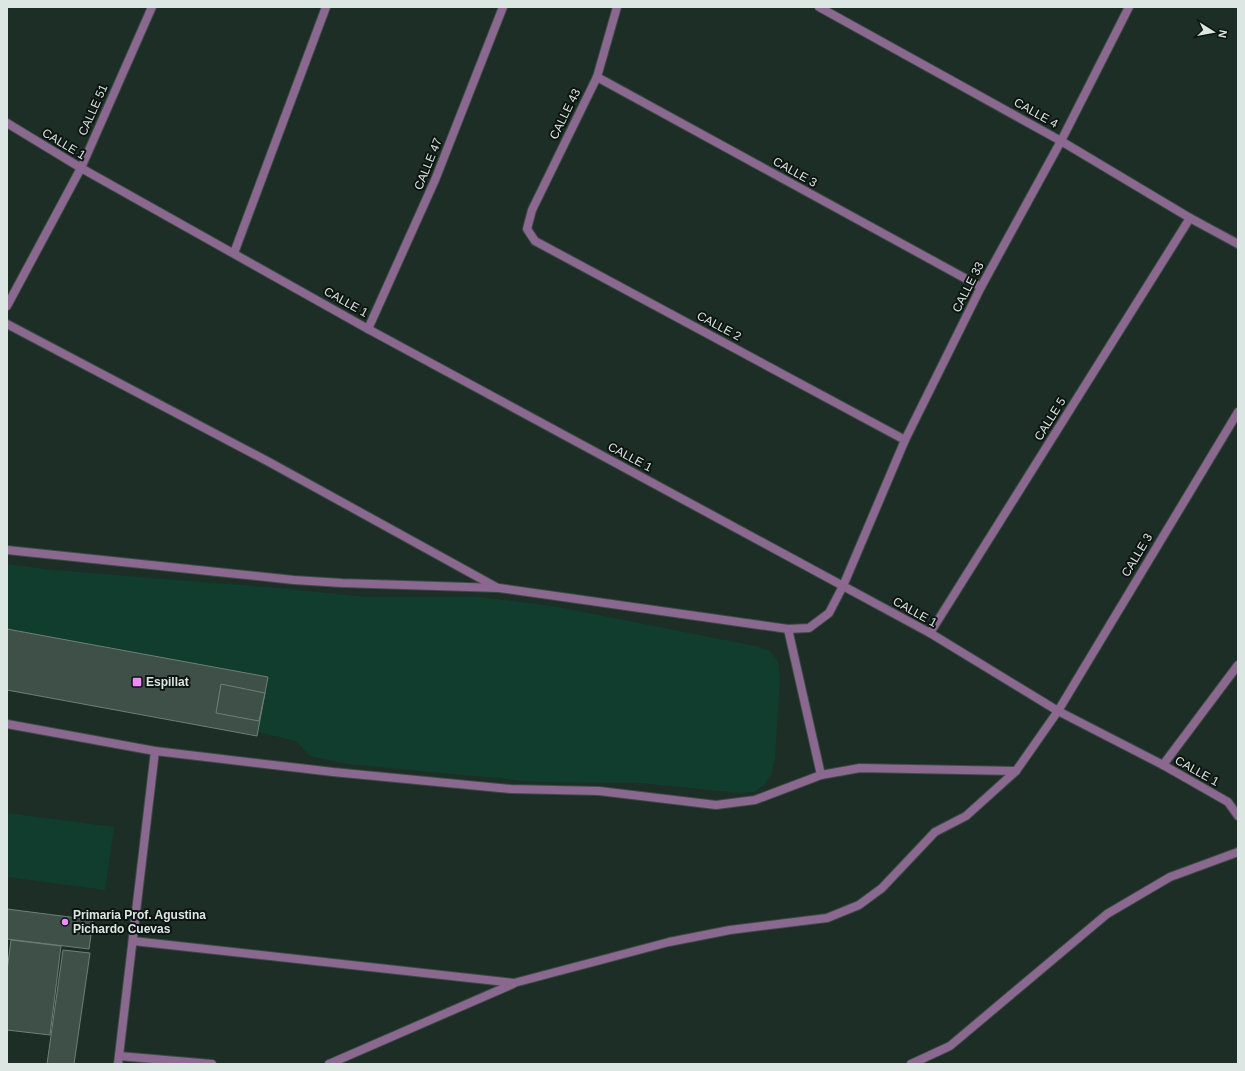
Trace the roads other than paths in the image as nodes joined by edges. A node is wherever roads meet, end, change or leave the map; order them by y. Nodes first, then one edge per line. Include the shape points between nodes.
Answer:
1 (151, 7) edge
2 (326, 7) edge
3 (504, 7) edge
4 (617, 7) edge
5 (819, 7) edge
6 (1129, 7) edge
7 (597, 77) junction
8 (7, 124) edge
9 (1061, 141) junction
10 (81, 168) junction
11 (1190, 218) junction
12 (527, 229) joint
13 (1238, 244) edge
14 (234, 253) junction
15 (981, 287) junction
16 (7, 306) edge
17 (7, 324) edge
18 (368, 329) junction
19 (1238, 412) edge
20 (905, 440) junction
21 (7, 550) edge
22 (843, 586) junction
23 (499, 588) junction
24 (788, 629) junction
25 (930, 633) junction
26 (1238, 665) edge
27 (1058, 711) junction
28 (7, 724) edge
29 (155, 751) junction
30 (1163, 765) junction
31 (1016, 770) junction
32 (822, 775) junction
33 (1238, 816) edge
34 (1238, 852) edge
35 (133, 941) junction
36 (514, 983) junction
37 (118, 1060) edge
38 (212, 1064) edge
39 (329, 1064) edge
40 (910, 1064) edge

1 - 10 street, CALLE 51
2 - 14 street
3 - 18 street, CALLE 47 via 435,180
4 - 7 street, CALLE 43
5 - 9 street, CALLE 4
6 - 9 street, CALLE 33
7 - 12 street, CALLE 43 via 532,210
7 - 15 street, CALLE 3
8 - 10 street, CALLE 1
9 - 11 street, CALLE 4
9 - 15 street, CALLE 33
10 - 14 street, CALLE 1
10 - 16 street, CALLE 51
11 - 13 street, CALLE 4
11 - 25 street, CALLE 5
12 - 20 street, CALLE 2 via 536,241
14 - 18 street, CALLE 1
15 - 20 street, CALLE 33
17 - 23 street via 276,465
18 - 22 street, CALLE 1
19 - 27 street, CALLE 3
20 - 22 street, CALLE 33
21 - 23 street via 294,580
22 - 24 street, CALLE 33 via 829,613 809,628
22 - 25 street, CALLE 1
23 - 24 street, CALLE 33
24 - 32 street
25 - 27 street, CALLE 1
26 - 30 street
27 - 30 street, CALLE 1
27 - 31 street, CALLE 3
28 - 29 street
29 - 32 street via 333,772 496,787 600,791 716,805 755,800
29 - 35 street
30 - 33 street, CALLE 1 via 1228,802
31 - 32 street via 860,768
31 - 36 street, CALLE 3 via 966,816 935,832 882,888 859,905 827,918 730,930 669,942
34 - 40 street via 1170,877 1107,914 950,1046
35 - 36 street
35 - 37 street
36 - 39 street
37 - 38 street

